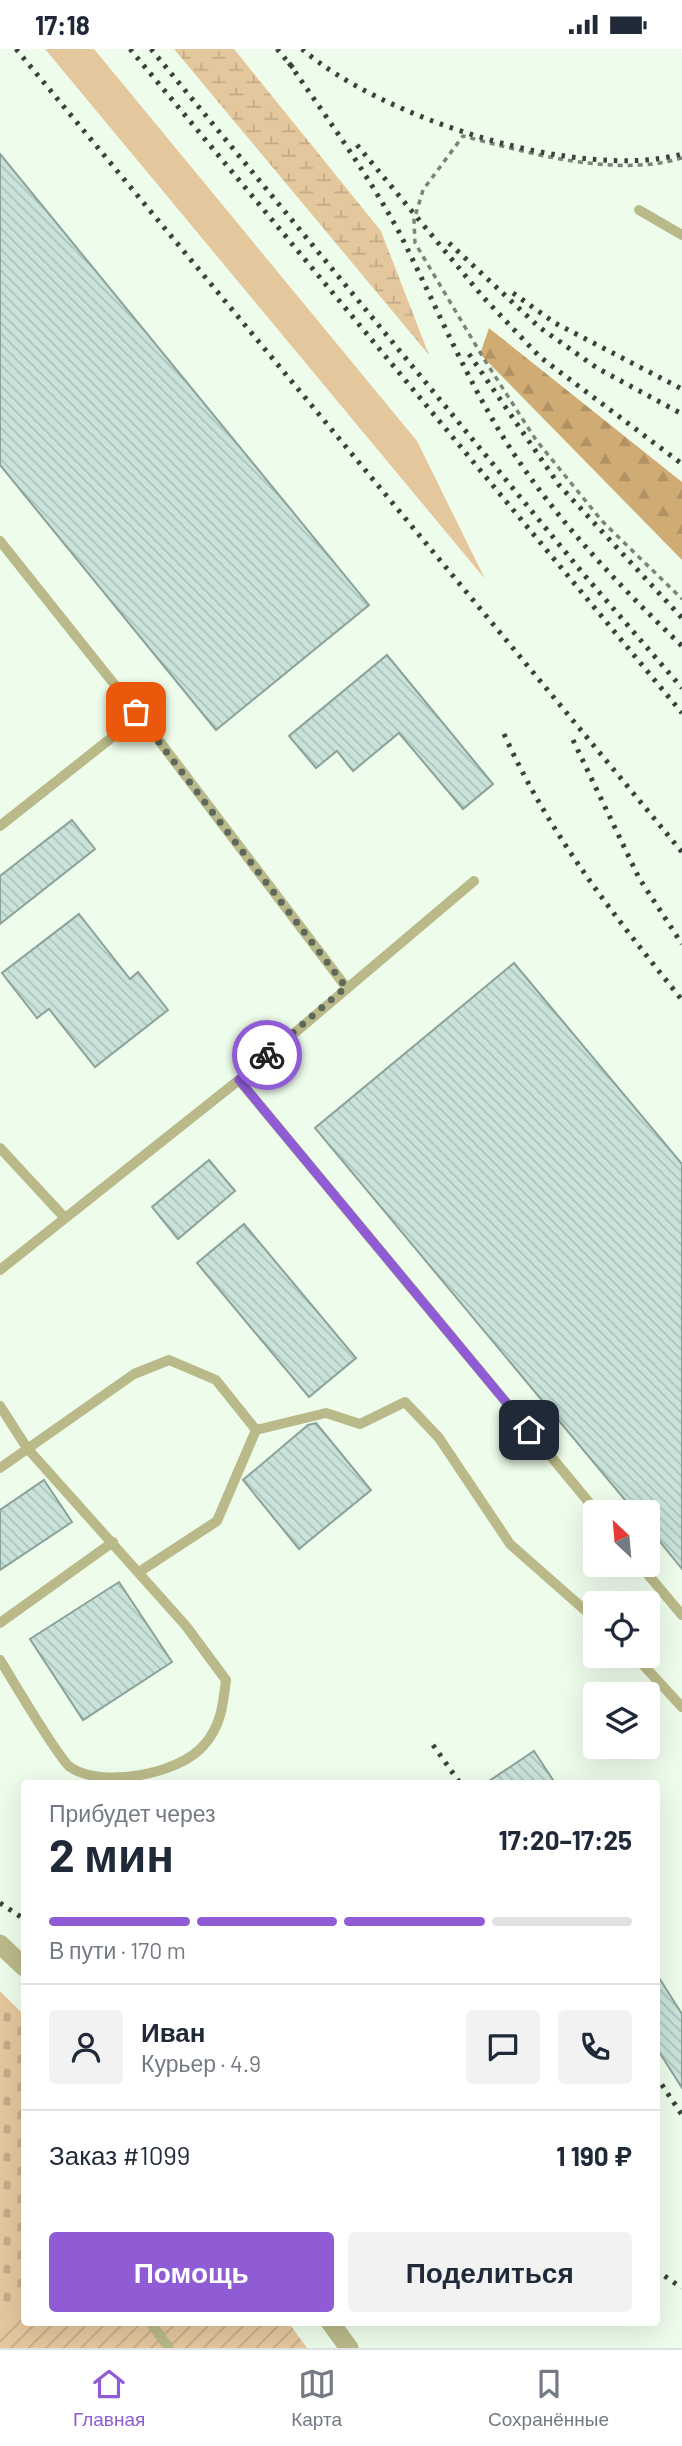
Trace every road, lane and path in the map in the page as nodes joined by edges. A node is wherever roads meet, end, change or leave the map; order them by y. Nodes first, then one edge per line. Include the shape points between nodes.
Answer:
1 (682, 158) edge
2 (639, 210) dead end
3 (682, 235) edge
4 (0, 541) edge
5 (682, 599) edge
6 (153, 734) junction
7 (0, 826) edge
8 (474, 881) dead end
9 (346, 987) junction
10 (239, 1080) junction
11 (0, 1148) edge
12 (64, 1217) junction
13 (0, 1270) edge
14 (0, 1406) edge
15 (256, 1430) junction
16 (27, 1448) junction
17 (0, 1468) edge
18 (587, 1500) edge
19 (113, 1542) junction
20 (139, 1572) junction
21 (650, 1577) edge
22 (583, 1608) edge
23 (682, 1615) edge
24 (0, 1623) edge
25 (0, 1660) edge
26 (646, 1668) edge
27 (682, 1707) edge
28 (0, 1944) edge
29 (21, 1964) edge
30 (153, 2326) edge
31 (333, 2326) edge
32 (169, 2348) edge
33 (349, 2348) edge

1 - 5 path via 648,164 565,162 463,136 423,190 414,220 415,243 536,440 602,521
2 - 3 lane
4 - 6 lane
6 - 7 lane via 115,735
6 - 9 lane
8 - 9 lane
9 - 10 lane
10 - 12 lane
10 - 18 lane
11 - 12 lane
12 - 13 lane
14 - 16 lane
15 - 16 lane via 216,1380 169,1360 134,1374
15 - 20 lane via 217,1521
15 - 22 lane via 326,1413 360,1424 405,1402 439,1438 510,1544
16 - 17 lane
16 - 19 lane
19 - 20 lane
19 - 24 lane
20 - 25 lane via 226,1681 220,1721 203,1747 160,1772 100,1779 69,1767
21 - 23 lane
26 - 27 lane
28 - 29 street
30 - 32 lane
31 - 33 street

